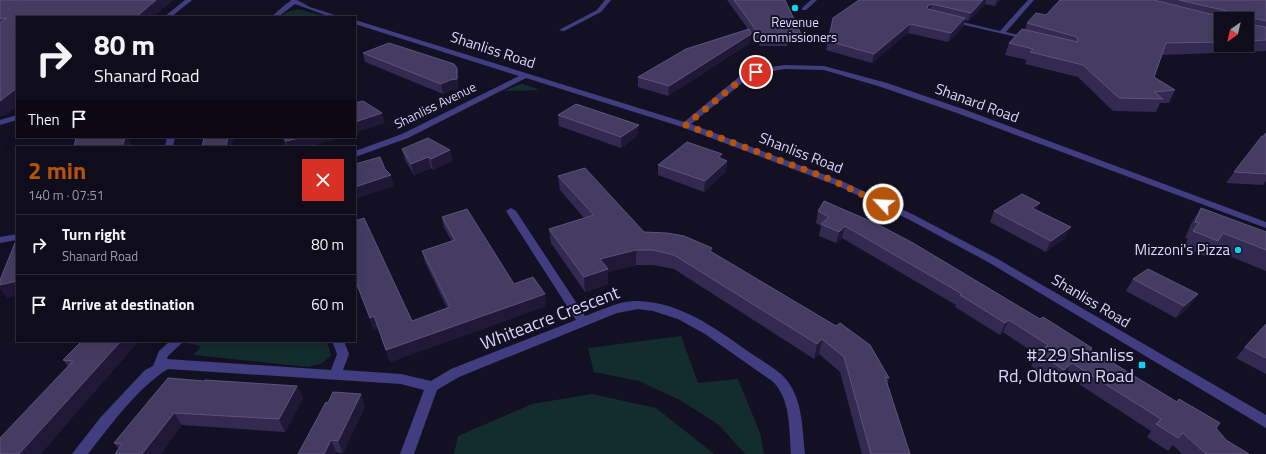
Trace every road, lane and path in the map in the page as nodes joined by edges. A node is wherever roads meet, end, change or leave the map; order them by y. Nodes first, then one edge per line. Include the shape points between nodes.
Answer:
1 (189, 0) edge
2 (608, 0) edge
3 (814, 0) edge
4 (1031, 0) edge
5 (294, 1) edge
6 (804, 8) dead end
7 (168, 16) edge
8 (275, 16) edge
9 (335, 16) edge
10 (943, 20) edge
11 (356, 22) edge
12 (562, 30) dead end
13 (1002, 32) junction
14 (1032, 41) edge
15 (524, 76) junction
16 (16, 117) edge
17 (0, 123) edge
18 (686, 125) junction
19 (356, 154) edge
20 (512, 211) dead end
21 (1266, 225) edge
22 (16, 237) edge
23 (0, 240) edge
24 (583, 322) junction
25 (176, 342) edge
26 (338, 342) edge
27 (158, 369) junction
28 (335, 375) junction
29 (432, 387) junction
30 (1266, 422) edge
31 (79, 454) edge
32 (407, 454) edge
33 (798, 454) edge

1 - 7 street
2 - 12 street via 599,11
3 - 6 street
4 - 13 street
5 - 8 street
5 - 9 street
10 - 13 street
11 - 15 street, Shanliss Road
13 - 14 street
15 - 18 street, Shanliss Road
15 - 19 street, Shanliss Avenue via 405,136
16 - 17 street
18 - 21 street, Shanard Road via 743,78 756,72 784,67 824,68 960,111 1210,208
18 - 30 street, Shanliss Road via 841,184 911,217 992,260
20 - 24 street
22 - 23 street
24 - 29 street, Whiteacre Crescent via 455,373
24 - 33 street, Whiteacre Crescent via 615,309 637,305 653,306 678,313 704,328 771,373 785,386 791,404
25 - 27 street via 163,354
26 - 28 street via 343,354
27 - 28 street via 166,364
27 - 31 street via 148,374
28 - 29 street via 401,379
29 - 32 street

